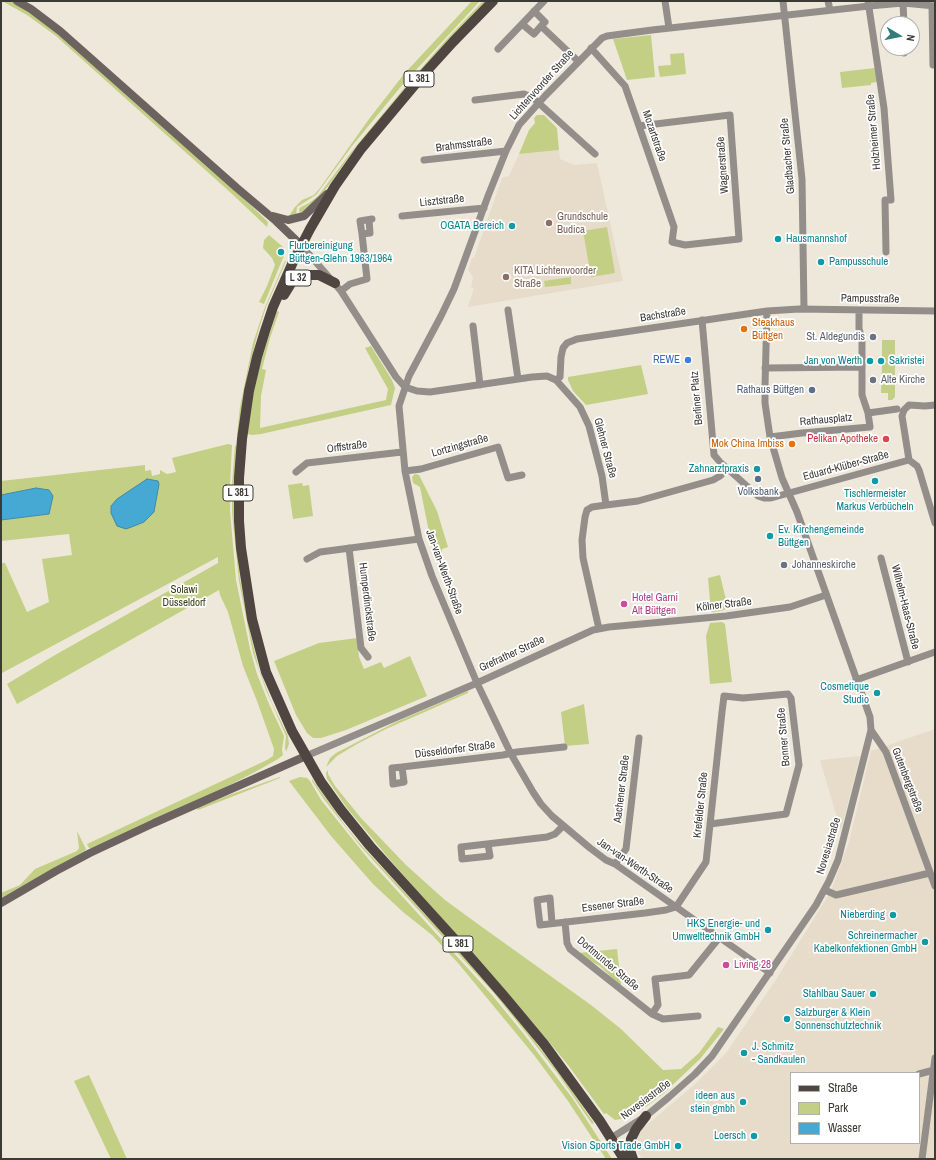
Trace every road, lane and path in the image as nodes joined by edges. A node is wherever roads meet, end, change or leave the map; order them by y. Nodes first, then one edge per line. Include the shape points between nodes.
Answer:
1 (18, 1) edge
2 (494, 1) edge
3 (544, 1) edge
4 (665, 1) edge
5 (783, 1) edge
6 (828, 1) edge
7 (869, 3) edge
8 (903, 3) junction
9 (933, 6) edge
10 (830, 10) junction
11 (534, 11) junction
12 (784, 14) junction
13 (904, 16) edge
14 (522, 24) junction
15 (541, 26) junction
16 (669, 28) junction
17 (591, 48) junction
18 (498, 49) dead end
19 (578, 61) junction
20 (933, 64) dead end
21 (475, 100) dead end
22 (539, 102) junction
23 (639, 126) junction
24 (506, 151) junction
25 (595, 154) dead end
26 (424, 160) dead end
27 (335, 186) junction
28 (484, 208) junction
29 (265, 212) junction
30 (402, 216) dead end
31 (370, 219) dead end
32 (672, 242) joint
33 (301, 245) junction
34 (886, 252) dead end
35 (338, 287) junction
36 (273, 307) junction
37 (804, 309) junction
38 (508, 310) dead end
39 (859, 310) junction
40 (767, 311) junction
41 (935, 311) edge
42 (702, 320) junction
43 (473, 326) dead end
44 (862, 367) junction
45 (765, 368) junction
46 (518, 379) junction
47 (556, 380) junction
48 (480, 385) junction
49 (405, 387) junction
50 (935, 405) edge
51 (900, 410) junction
52 (868, 413) junction
53 (770, 437) junction
54 (402, 452) junction
55 (909, 460) junction
56 (727, 469) junction
57 (405, 471) junction
58 (296, 472) dead end
59 (522, 475) dead end
60 (789, 492) junction
61 (606, 505) junction
62 (935, 523) edge
63 (419, 539) junction
64 (349, 548) junction
65 (881, 558) dead end
66 (307, 559) dead end
67 (826, 596) junction
68 (598, 629) junction
69 (935, 652) edge
70 (368, 657) dead end
71 (908, 662) junction
72 (856, 680) junction
73 (477, 683) junction
74 (724, 696) joint
75 (870, 730) junction
76 (639, 738) dead end
77 (564, 748) dead end
78 (511, 754) junction
79 (306, 756) junction
80 (402, 767) dead end
81 (710, 824) junction
82 (563, 826) junction
83 (488, 844) dead end
84 (615, 864) junction
85 (930, 873) junction
86 (935, 886) edge
87 (825, 890) junction
88 (1, 903) edge
89 (676, 907) junction
90 (565, 922) junction
91 (552, 923) dead end
92 (719, 938) junction
93 (770, 973) junction
94 (652, 1014) junction
95 (698, 1016) dead end
96 (935, 1058) edge
97 (934, 1070) junction
98 (920, 1074) edge
99 (646, 1116) junction
100 (611, 1138) junction
101 (624, 1159) edge
102 (633, 1159) edge
103 (922, 1159) edge

1 - 29 main road via 60,31
2 - 27 main road, L 381 via 423,74
3 - 11 street
4 - 16 street
5 - 12 street, Gladbacher Straße
6 - 10 street
7 - 8 street, Lichtenvoorder Straße
7 - 10 street, Lichtenvoorder Straße
7 - 34 street, Holzheimer Straße via 884,108 891,200 885,200
8 - 9 street, Lichtenvoorder Straße
8 - 13 street
9 - 20 street
10 - 12 street, Lichtenvoorder Straße
11 - 14 street
11 - 15 street via 545,22
12 - 16 street, Lichtenvoorder Straße
12 - 37 street, Gladbacher Straße via 802,179
14 - 15 street via 534,34
14 - 18 street
15 - 19 street
16 - 17 street, Lichtenvoorder Straße via 607,36
17 - 19 street, Lichtenvoorder Straße
17 - 23 street, Mozartstraße via 625,86
19 - 22 street, Lichtenvoorder Straße
21 - 22 street via 524,94
22 - 24 street, Lichtenvoorder Straße via 519,125
22 - 25 street
23 - 32 street, Mozartstraße via 674,227
23 - 32 street, Wagnerstraße via 730,115 739,239 685,245
24 - 26 street, Brahmsstraße
24 - 28 street, Lichtenvoorder Straße
27 - 29 main road via 312,210 299,218 285,220
27 - 33 main road, L 381
28 - 30 street, Lisztstraße
28 - 49 street, Lichtenvoorder Straße via 449,299
29 - 33 main road
31 - 35 street via 360,221 366,278
33 - 35 street
33 - 36 main road, L 381
35 - 36 main road, L 32 via 319,275 301,276 292,282
35 - 49 street
36 - 79 main road, L 381 via 257,357 246,412 239,467 238,521 249,600 261,655 280,707
37 - 39 street, Pampusstraße
37 - 40 street, Bachstraße
38 - 46 street
39 - 41 street, Pampusstraße
39 - 44 street, Rathausplatz
40 - 42 street, Bachstraße
40 - 45 street
42 - 47 street, Bachstraße via 570,341 564,345 560,377
42 - 56 street, Berliner Platz via 713,452
43 - 48 street
44 - 45 street
44 - 52 street, Rathausplatz via 862,395
45 - 53 street via 765,404
46 - 47 street via 542,376
46 - 48 street
47 - 61 street, Glehner Straße via 580,407 588,423 602,476
48 - 49 street via 426,392
49 - 54 street, Jan-van-Werth-Straße via 399,406
50 - 51 street via 909,405
51 - 52 street
51 - 55 street
52 - 53 street, Rathausplatz via 870,427
53 - 60 street via 782,478
54 - 57 street, Jan-van-Werth-Straße
54 - 58 street, Orffstraße via 307,463
55 - 60 street, Eduard-Klüber-Straße
55 - 62 street via 919,470
56 - 60 street via 761,497 769,498
56 - 61 street via 713,480 638,501
57 - 59 street, Lortzingstraße via 421,469 498,447 508,478
57 - 63 street, Jan-van-Werth-Straße
60 - 67 street, Novesiastraße
61 - 68 street via 592,507 587,512 584,517 582,540 583,558
63 - 64 street, Humperdinckstraße
63 - 73 street, Jan-van-Werth-Straße via 438,592
64 - 66 street, Humperdinckstraße via 320,552
64 - 70 street, Humperdinckstraße via 361,648
65 - 71 street, Wilhelm-Haas-Straße
67 - 68 street, Kölner Straße via 783,608
67 - 72 street, Novesiastraße
68 - 73 street, Grefrather Straße
69 - 71 street
71 - 72 street
72 - 75 street, Novesiastraße via 870,717
73 - 78 street, Jan-van-Werth-Straße
73 - 79 street, Grefrather Straße
74 - 81 street, Krefelder Straße
74 - 81 street, Bonner Straße via 743,698 788,694 792,698 799,765 786,814
75 - 85 street, Gutenbergstraße via 886,752
75 - 87 street, Novesiastraße via 840,852
76 - 84 street, Aachener Straße via 626,848
77 - 78 street
78 - 80 street, Düsseldorfer Straße
78 - 82 street, Jan-van-Werth-Straße via 541,804
79 - 88 main road via 90,853
79 - 100 main road, L 381 via 341,810 544,1044
81 - 89 street, Krefelder Straße via 706,865
82 - 83 street via 550,836
82 - 84 street, Jan-van-Werth-Straße via 598,855
84 - 89 street, Jan-van-Werth-Straße
85 - 86 street, Gutenbergstraße
85 - 87 street via 836,895
87 - 93 street, Novesiastraße
89 - 90 street, Essener Straße
89 - 92 street, Jan-van-Werth-Straße
90 - 91 street, Essener Straße
90 - 94 street, Dortmunder Straße via 570,949
92 - 93 street, Jan-van-Werth-Straße
92 - 94 street, Dortmunder Straße via 689,975 656,979 658,1005
93 - 99 street, Novesiastraße via 712,1056
94 - 95 street, Dortmunder Straße via 663,1019
96 - 97 street
97 - 98 street
97 - 103 street
99 - 100 street, Novesiastraße
99 - 102 main road via 631,1138 630,1150
100 - 101 main road, L 381

